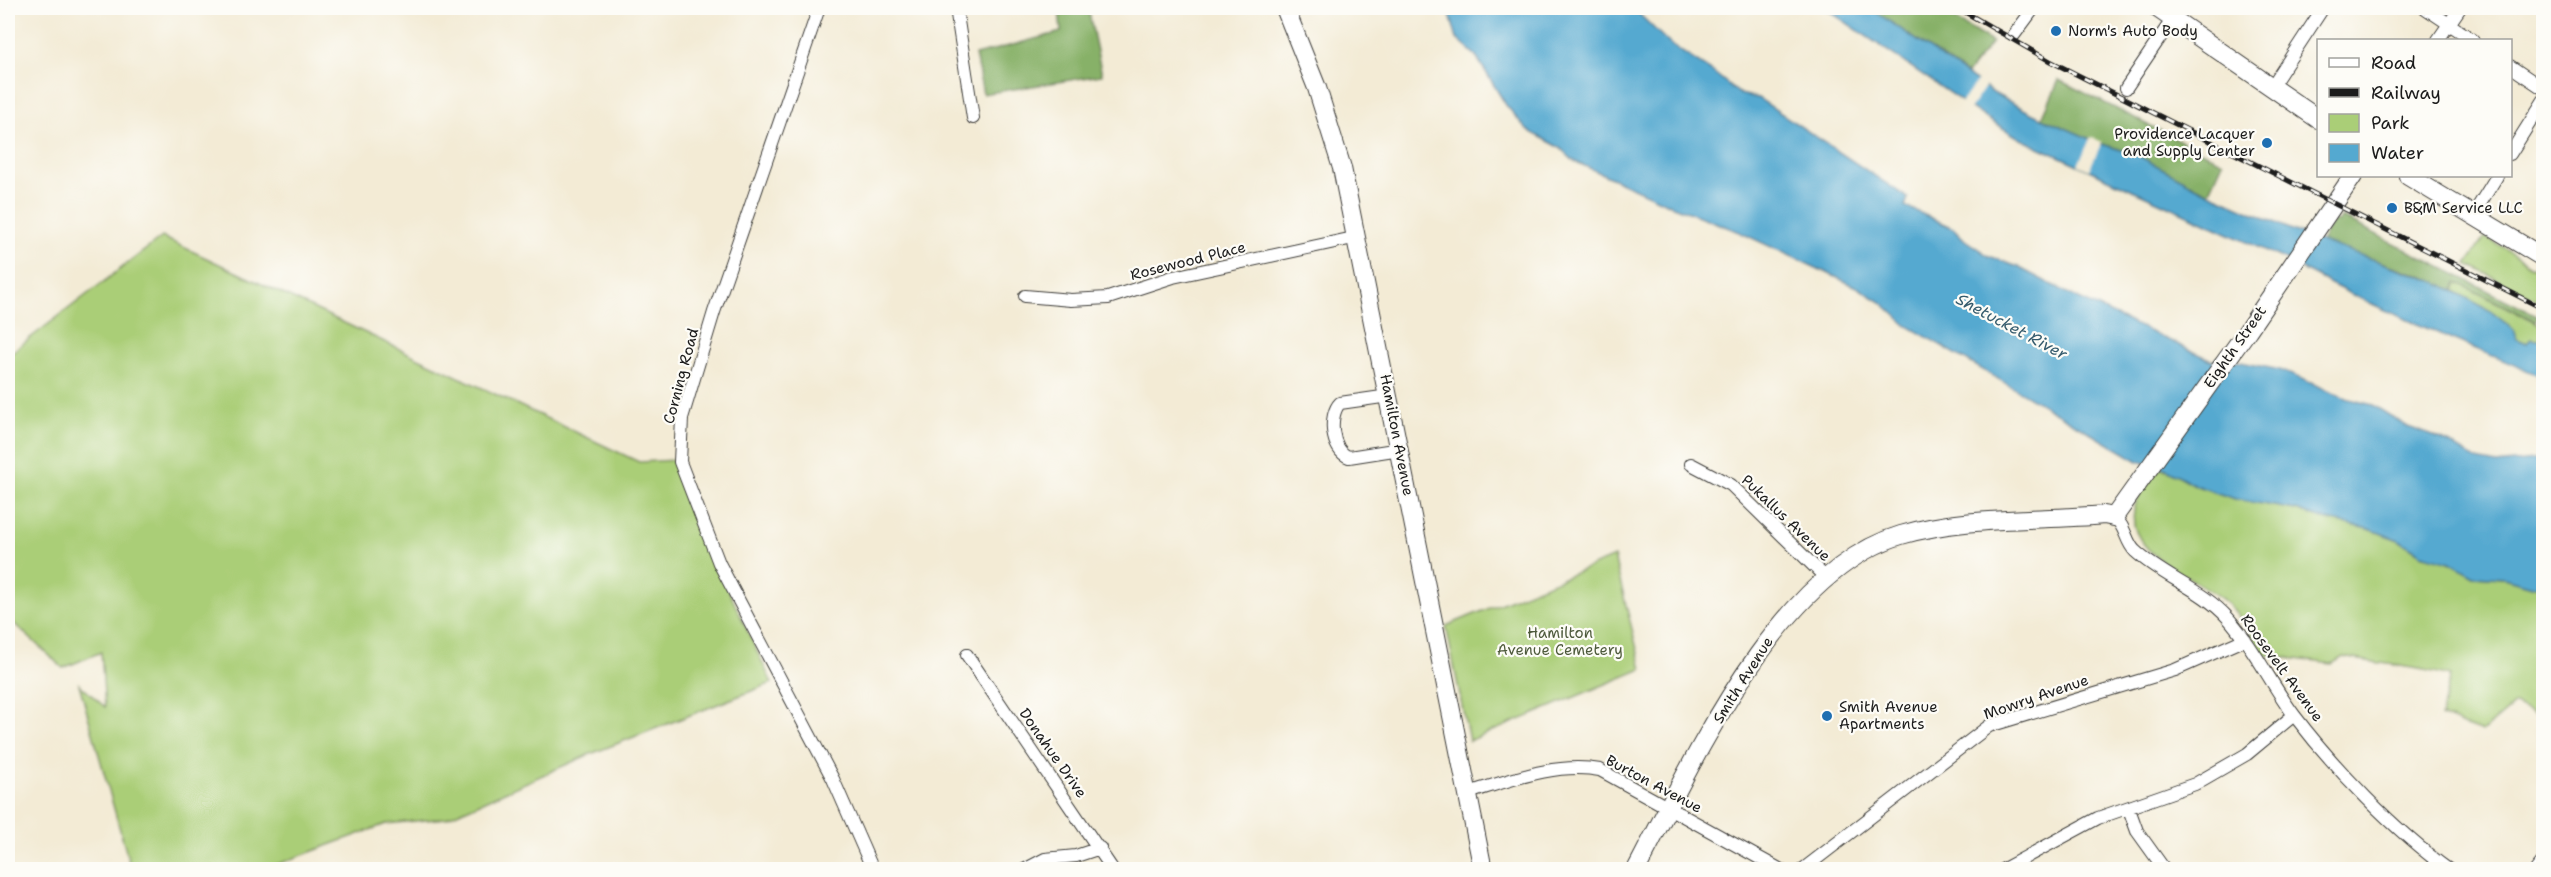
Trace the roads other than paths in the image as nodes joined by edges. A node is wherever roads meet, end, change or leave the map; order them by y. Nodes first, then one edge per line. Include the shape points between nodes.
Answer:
1 (819, 8) edge
2 (956, 8) edge
3 (1285, 8) edge
4 (2034, 8) edge
5 (2157, 8) edge
6 (2324, 8) edge
7 (2425, 8) edge
8 (2460, 8) edge
9 (2176, 13) edge
10 (2449, 24) junction
11 (2014, 35) dead end
12 (2439, 39) edge
13 (2472, 39) edge
14 (2512, 67) edge
15 (2272, 86) junction
16 (2126, 88) dead end
17 (2544, 89) edge
18 (2544, 99) edge
19 (973, 118) dead end
20 (2317, 118) edge
21 (2512, 152) edge
22 (2352, 177) edge
23 (2410, 177) edge
24 (2496, 177) edge
25 (2473, 215) junction
26 (1358, 237) junction
27 (2544, 258) edge
28 (1024, 296) dead end
29 (1389, 396) junction
30 (1400, 449) junction
31 (1691, 464) dead end
32 (2114, 517) junction
33 (1827, 579) junction
34 (2245, 639) junction
35 (967, 655) dead end
36 (2294, 715) junction
37 (1468, 793) junction
38 (1669, 808) junction
39 (2129, 808) junction
40 (1100, 848) junction
41 (2544, 860) edge
42 (873, 870) edge
43 (1024, 870) edge
44 (1113, 870) edge
45 (1483, 870) edge
46 (1636, 870) edge
47 (1781, 870) edge
48 (1802, 870) edge
49 (2002, 870) edge
50 (2165, 870) edge
51 (2449, 870) edge
52 (2536, 870) edge

1 - 42 street, Corning Road via 714,312 682,418 680,462 719,563 833,779
2 - 19 street
3 - 26 main road, Hamilton Avenue via 1317,88
4 - 11 street
5 - 9 main road
6 - 15 street
7 - 10 street
8 - 10 street
9 - 15 main road
9 - 16 street
10 - 12 street
10 - 13 street
14 - 17 street
15 - 20 main road
18 - 21 street
22 - 32 main road, Eighth Street
23 - 25 main road
24 - 25 street
25 - 27 main road
26 - 28 street, Rosewood Place via 1158,281 1108,297 1071,300
26 - 29 main road, Hamilton Avenue
29 - 30 main road, Hamilton Avenue
29 - 30 street via 1340,403 1333,415 1335,436 1346,457
30 - 37 main road, Hamilton Avenue
31 - 33 street, Pukallus Avenue via 1731,485
32 - 33 main road, Smith Avenue via 1988,523 1907,534 1869,549
32 - 34 street, Roosevelt Avenue via 2136,552 2207,599
33 - 38 main road, Smith Avenue via 1783,620 1756,655
34 - 36 street, Roosevelt Avenue
34 - 48 street, Mowry Avenue via 2175,670 1989,726
35 - 40 street, Donahue Drive
36 - 39 street via 2247,754 2195,784
36 - 51 street, Roosevelt Avenue via 2377,807
37 - 38 street, Burton Avenue via 1579,766 1600,770
37 - 45 main road, Hamilton Avenue
38 - 46 main road, Smith Avenue
38 - 47 street, Burton Avenue
39 - 49 street via 2098,818
39 - 50 street via 2137,831
40 - 43 street via 1076,856 1045,859
40 - 44 street, Donahue Drive
41 - 52 street

